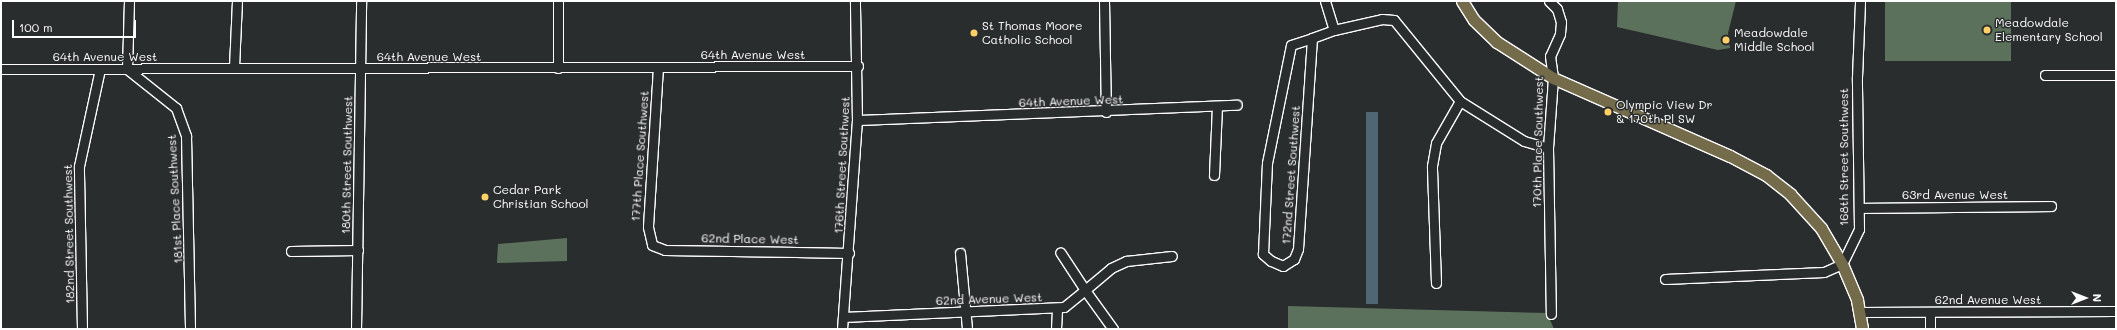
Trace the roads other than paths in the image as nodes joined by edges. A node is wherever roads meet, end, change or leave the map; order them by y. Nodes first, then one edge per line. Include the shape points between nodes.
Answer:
1 (129, 1) edge
2 (237, 1) edge
3 (361, 1) edge
4 (558, 1) edge
5 (855, 1) edge
6 (1104, 1) edge
7 (1325, 1) edge
8 (1462, 1) edge
9 (1550, 1) edge
10 (1860, 1) edge
11 (1334, 30) junction
12 (1312, 38) junction
13 (858, 66) junction
14 (234, 67) junction
15 (658, 67) junction
16 (558, 68) junction
17 (100, 69) junction
18 (127, 69) junction
19 (360, 69) junction
20 (1, 70) edge
21 (2045, 75) dead end
22 (2116, 75) edge
23 (1553, 78) junction
24 (1460, 101) junction
25 (1237, 105) dead end
26 (1217, 106) junction
27 (1106, 112) junction
28 (857, 120) junction
29 (1548, 148) junction
30 (1214, 176) dead end
31 (2051, 206) dead end
32 (1859, 208) junction
33 (652, 245) joint
34 (358, 250) junction
35 (291, 251) dead end
36 (1060, 252) dead end
37 (849, 253) junction
38 (960, 253) dead end
39 (1172, 256) dead end
40 (1842, 264) junction
41 (1665, 279) dead end
42 (1436, 283) dead end
43 (1085, 290) junction
44 (1057, 309) junction
45 (967, 310) junction
46 (2116, 311) edge
47 (1860, 312) junction
48 (1930, 312) junction
49 (1551, 314) dead end
50 (843, 317) junction
51 (82, 329) edge
52 (190, 329) edge
53 (356, 329) edge
54 (842, 329) edge
55 (967, 329) edge
56 (1056, 329) edge
57 (1113, 329) edge
58 (1862, 329) edge
59 (1930, 329) edge

1 - 18 street
2 - 14 street
3 - 19 street, 180th Street Southwest
4 - 16 street
5 - 13 street, 176th Street Southwest
6 - 27 street
7 - 11 street
8 - 23 main road via 1474,20 1497,42
9 - 23 street, 170th Place Southwest via 1557,9 1561,22 1560,34 1550,56
10 - 32 street, 168th Street Southwest via 1857,77
11 - 12 street, 172nd Street Southwest
11 - 24 street, 172nd Street Southwest via 1382,19 1394,20
12 - 12 street, 172nd Street Southwest via 1291,45 1267,163 1263,254 1283,266 1294,259 1298,249
13 - 15 street, 64th Avenue West
13 - 28 street, 176th Street Southwest
14 - 18 street, 64th Avenue West
14 - 19 street, 64th Avenue West
15 - 16 street, 64th Avenue West
15 - 33 street, 177th Place Southwest via 648,227
16 - 19 street, 64th Avenue West
17 - 18 street, 64th Avenue West
17 - 20 street, 64th Avenue West
17 - 51 street, 182nd Street Southwest via 79,166
18 - 52 street, 181st Place Southwest via 176,108 186,136
19 - 34 street, 180th Street Southwest
21 - 22 street
23 - 29 street, 170th Place Southwest
23 - 40 main road via 1766,175 1805,209 1821,228
24 - 29 street via 1524,141
24 - 42 street via 1436,143 1432,166
25 - 26 street, 64th Avenue West
26 - 27 street, 64th Avenue West
26 - 30 street
27 - 28 street, 64th Avenue West
28 - 37 street, 176th Street Southwest
29 - 49 street, 170th Place Southwest
31 - 32 street, 63rd Avenue West
32 - 40 street, 168th Street Southwest via 1859,229
33 - 37 street, 62nd Place West via 665,250
34 - 35 street
34 - 53 street, 180th Street Southwest
36 - 43 street
37 - 50 street, 176th Street Southwest
38 - 45 street
39 - 43 street, 62nd Avenue West via 1126,261 1111,268
40 - 41 street via 1824,272
40 - 47 main road
43 - 44 street, 62nd Avenue West via 1071,303
43 - 57 street
44 - 45 street, 62nd Avenue West
44 - 56 street
45 - 50 street, 62nd Avenue West
45 - 55 street
46 - 48 street, 62nd Avenue West
47 - 48 street, 62nd Avenue West
47 - 58 main road
48 - 59 street
50 - 54 street, 176th Street Southwest

